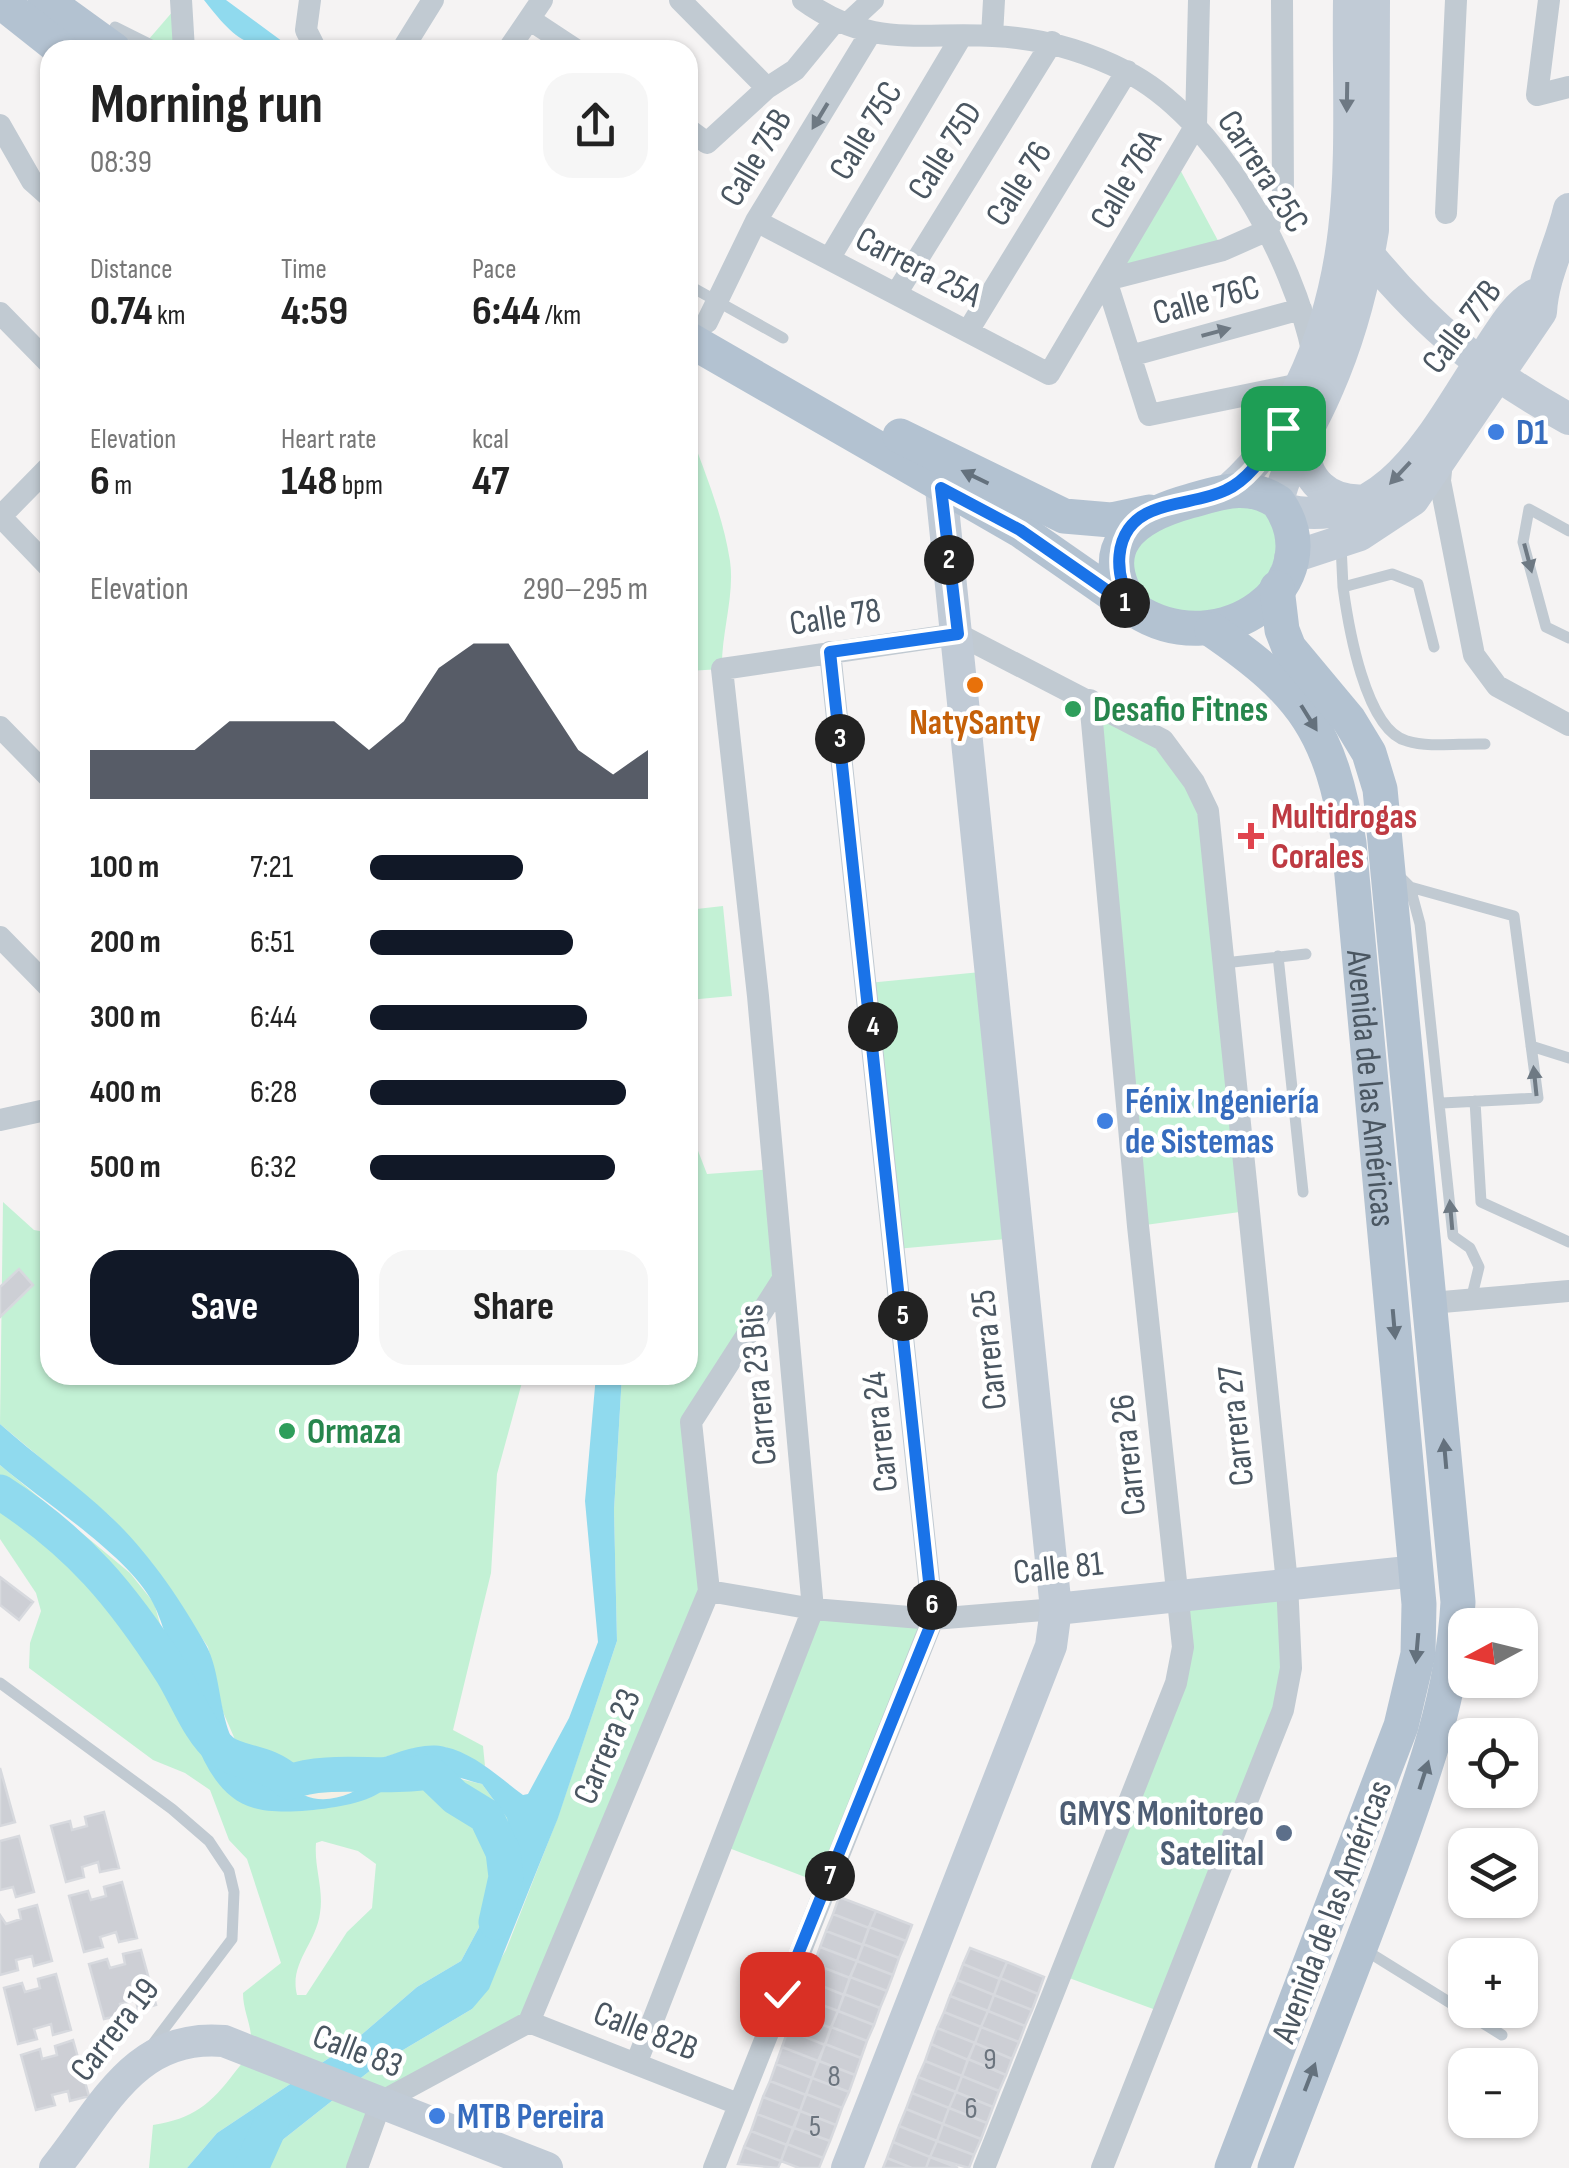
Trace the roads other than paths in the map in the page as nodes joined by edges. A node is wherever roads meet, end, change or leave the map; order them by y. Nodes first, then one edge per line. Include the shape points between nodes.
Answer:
1 (45, 0) edge
2 (180, 0) edge
3 (434, 0) edge
4 (680, 0) edge
5 (803, 0) edge
6 (873, 0) edge
7 (994, 0) edge
8 (1200, 0) edge
9 (1282, 0) edge
10 (1348, 0) edge
11 (1374, 0) edge
12 (1456, 0) edge
13 (1549, 0) edge
14 (0, 1) edge
15 (308, 8) edge
16 (536, 10) edge
17 (842, 22) junction
18 (871, 32) junction
19 (992, 36) junction
20 (960, 37) junction
21 (114, 38) edge
22 (49, 40) edge
23 (183, 40) edge
24 (311, 40) edge
25 (408, 40) edge
26 (515, 40) edge
27 (566, 40) edge
28 (1052, 42) junction
29 (1127, 72) junction
30 (1569, 87) edge
31 (767, 88) junction
32 (0, 125) edge
33 (1196, 125) junction
34 (698, 135) edge
35 (40, 188) edge
36 (1569, 209) edge
37 (1446, 213) dead end
38 (756, 221) junction
39 (1268, 230) junction
40 (1369, 256) junction
41 (828, 259) junction
42 (1106, 280) junction
43 (1552, 280) edge
44 (896, 294) junction
45 (1301, 309) junction
46 (0, 312) edge
47 (700, 318) edge
48 (968, 331) junction
49 (783, 338) dead end
50 (1508, 341) junction
51 (1312, 352) junction
52 (40, 354) edge
53 (1130, 356) junction
54 (1049, 374) joint
55 (1495, 378) junction
56 (1465, 401) junction
57 (1569, 420) edge
58 (1304, 440) junction
59 (1442, 462) junction
60 (40, 476) edge
61 (941, 488) junction
62 (1228, 490) junction
63 (1281, 506) junction
64 (1383, 507) junction
65 (1149, 512) junction
66 (0, 517) edge
67 (1569, 531) edge
68 (1450, 540) junction
69 (1340, 543) junction
70 (40, 558) edge
71 (1283, 573) junction
72 (1343, 587) junction
73 (1135, 610) junction
74 (1212, 630) junction
75 (958, 634) junction
76 (1569, 638) edge
77 (1434, 646) dead end
78 (830, 652) junction
79 (722, 669) joint
80 (1090, 700) junction
81 (1568, 722) edge
82 (0, 727) edge
83 (1485, 744) dead end
84 (40, 768) edge
85 (1352, 874) junction
86 (1400, 877) junction
87 (0, 938) edge
88 (1306, 954) dead end
89 (1278, 956) junction
90 (1224, 963) junction
91 (40, 978) edge
92 (1531, 1046) junction
93 (1569, 1058) edge
94 (1474, 1101) junction
95 (1442, 1103) junction
96 (40, 1111) edge
97 (0, 1120) edge
98 (1304, 1192) dead end
99 (1569, 1242) edge
100 (783, 1279) junction
101 (1569, 1292) edge
102 (1471, 1300) junction
103 (1431, 1303) junction
104 (1417, 1572) junction
105 (1287, 1584) junction
106 (709, 1591) junction
107 (1177, 1594) junction
108 (1056, 1608) junction
109 (812, 1609) junction
110 (933, 1619) junction
111 (0, 1682) edge
112 (1361, 1948) junction
113 (529, 2022) junction
114 (1502, 2036) dead end
115 (140, 2061) junction
116 (636, 2064) junction
117 (372, 2098) junction
118 (738, 2104) junction
119 (56, 2168) edge
120 (357, 2168) edge
121 (546, 2168) edge
122 (714, 2168) edge
123 (847, 2168) edge
124 (984, 2168) edge
125 (1102, 2168) edge
126 (1232, 2168) edge
127 (1275, 2168) edge

1 - 21 main road
2 - 23 street
3 - 25 street
4 - 31 street
5 - 17 street, Carrera 25C
6 - 17 street
7 - 19 street
8 - 33 street, Calle 76A
9 - 39 street via 1282,194
10 -> 51 street via 1345,238
11 - 40 street
12 - 37 street
13 - 30 street via 1538,96
14 - 22 main road
15 - 24 street
16 - 26 street
16 - 27 street
17 - 18 street, Carrera 25C
17 - 31 street
18 - 20 street, Carrera 25C
18 -> 38 street, Calle 75B
19 - 20 street, Carrera 25C
19 - 28 street, Carrera 25C
20 - 41 street, Calle 75C
28 - 29 street, Carrera 25C
28 - 44 street, Calle 75D
29 - 33 street, Carrera 25C
29 - 48 street, Calle 76
31 - 34 street
32 - 35 street
33 - 39 street, Carrera 25C
33 - 42 street, Calle 76A
36 - 43 street
38 - 41 street, Carrera 25A
38 - 47 street, Calle 75B
39 - 42 street via 1223,250
39 - 45 street, Carrera 25C
40 - 55 street via 1425,318
40 - 58 street via 1338,366
41 - 44 street, Carrera 25A
42 - 53 street
42 - 54 street, Calle 76A
43 - 50 street, Calle 77B via 1524,301
44 - 48 street, Carrera 25A
45 - 51 street, Carrera 25C
53 -> 45 street, Calle 76C
46 - 52 street
47 - 49 lane
47 - 61 main road, Avenida de las Américas
65 -> 47 main road via 1086,520 1032,504 938,458
48 - 54 street, Carrera 25A
50 - 55 street, Calle 77B
50 - 56 street, Calle 77B
51 - 53 street via 1150,415
51 - 62 street via 1283,428
55 - 56 street, Calle 77B
55 - 57 street
56 - 59 street, Calle 77B
56 -> 64 street, Calle 77B via 1408,465
58 - 63 street via 1284,476
58 - 64 street via 1307,469 1325,492
59 - 64 street, Calle 77B
59 - 68 street
60 - 66 street
61 - 73 main road, Avenida de las Américas via 1020,530
61 - 75 street, Carrera 25
62 - 63 main road via 1258,492
62 - 65 main road
63 - 64 street, Calle 77B via 1320,516
63 - 71 main road via 1291,532
64 - 68 street via 1418,508 1434,516
64 - 69 street, Calle 77B
65 - 73 main road via 1123,540 1118,558 1124,594
66 - 70 street
67 -> 76 lane via 1529,509 1523,542 1546,626
68 - 81 street via 1469,636 1483,670 1515,699
69 - 71 street, Calle 77B
69 - 72 lane
71 - 74 main road via 1256,612
71 - 86 main road, Avenida de las Américas via 1282,630 1369,752
72 - 77 lane via 1392,574 1418,584
72 - 83 lane via 1350,637 1378,716 1393,734 1407,742
73 - 74 main road, Avenida de las Américas via 1175,628
74 -> 85 main road, Avenida de las Américas via 1268,670 1302,705 1321,738 1336,773
75 - 78 street, Calle 78
75 - 80 street, Carrera 27
75 - 108 street, Carrera 25
78 - 79 street, Calle 78
78 - 110 street, Carrera 24
79 - 100 street, Carrera 23 Bis
80 - 90 street, Carrera 27 via 1163,740 1196,785 1208,811
80 - 107 street, Carrera 26
82 - 84 street
85 - 103 main road via 1378,942 1411,1269
85 -> 104 main road, Avenida de las Américas
86 - 92 lane via 1514,916
86 - 95 lane via 1420,924
86 - 103 main road, Avenida de las Américas
87 - 91 street
88 - 89 lane
89 - 90 lane
89 - 98 lane
90 - 105 street, Carrera 27
92 - 93 lane
94 -> 92 lane via 1538,1098
94 - 95 lane
94 - 99 lane via 1481,1202
102 -> 95 lane via 1479,1267 1470,1248 1453,1236
96 - 97 street
100 - 106 street, Carrera 23 via 691,1422
100 - 109 street, Carrera 23 Bis
101 - 102 street
102 - 103 street
112 -> 103 main road, Avenida de las Américas via 1436,1740 1455,1657 1458,1602
104 - 105 street, Calle 81
104 -> 126 main road, Avenida de las Américas via 1418,1654 1402,1726
105 - 107 street, Calle 81
105 - 125 street, Carrera 27 via 1291,1668 1283,1710
106 - 109 street, Calle 81
106 - 113 street, Carrera 23
107 - 108 street, Calle 81
107 - 124 street, Carrera 26 via 1183,1647 1176,1683
108 - 110 street, Calle 81
108 - 123 street, Carrera 25 via 1051,1646
109 - 110 street, Calle 81
109 - 116 street, Carrera 23 Bis
110 - 118 street, Carrera 24
111 - 115 lane, Carrera 19 via 209,1841 229,1871 232,1939
112 - 114 lane
127 -> 112 main road, Avenida de las Américas
113 - 116 street, Calle 82B
113 - 117 street
115 - 117 street, Calle 83 via 196,2038 224,2041
115 - 119 street, Carrera 19
116 - 118 street, Calle 82B
117 - 120 street
117 - 121 street, Calle 83
118 - 122 street, Carrera 24

